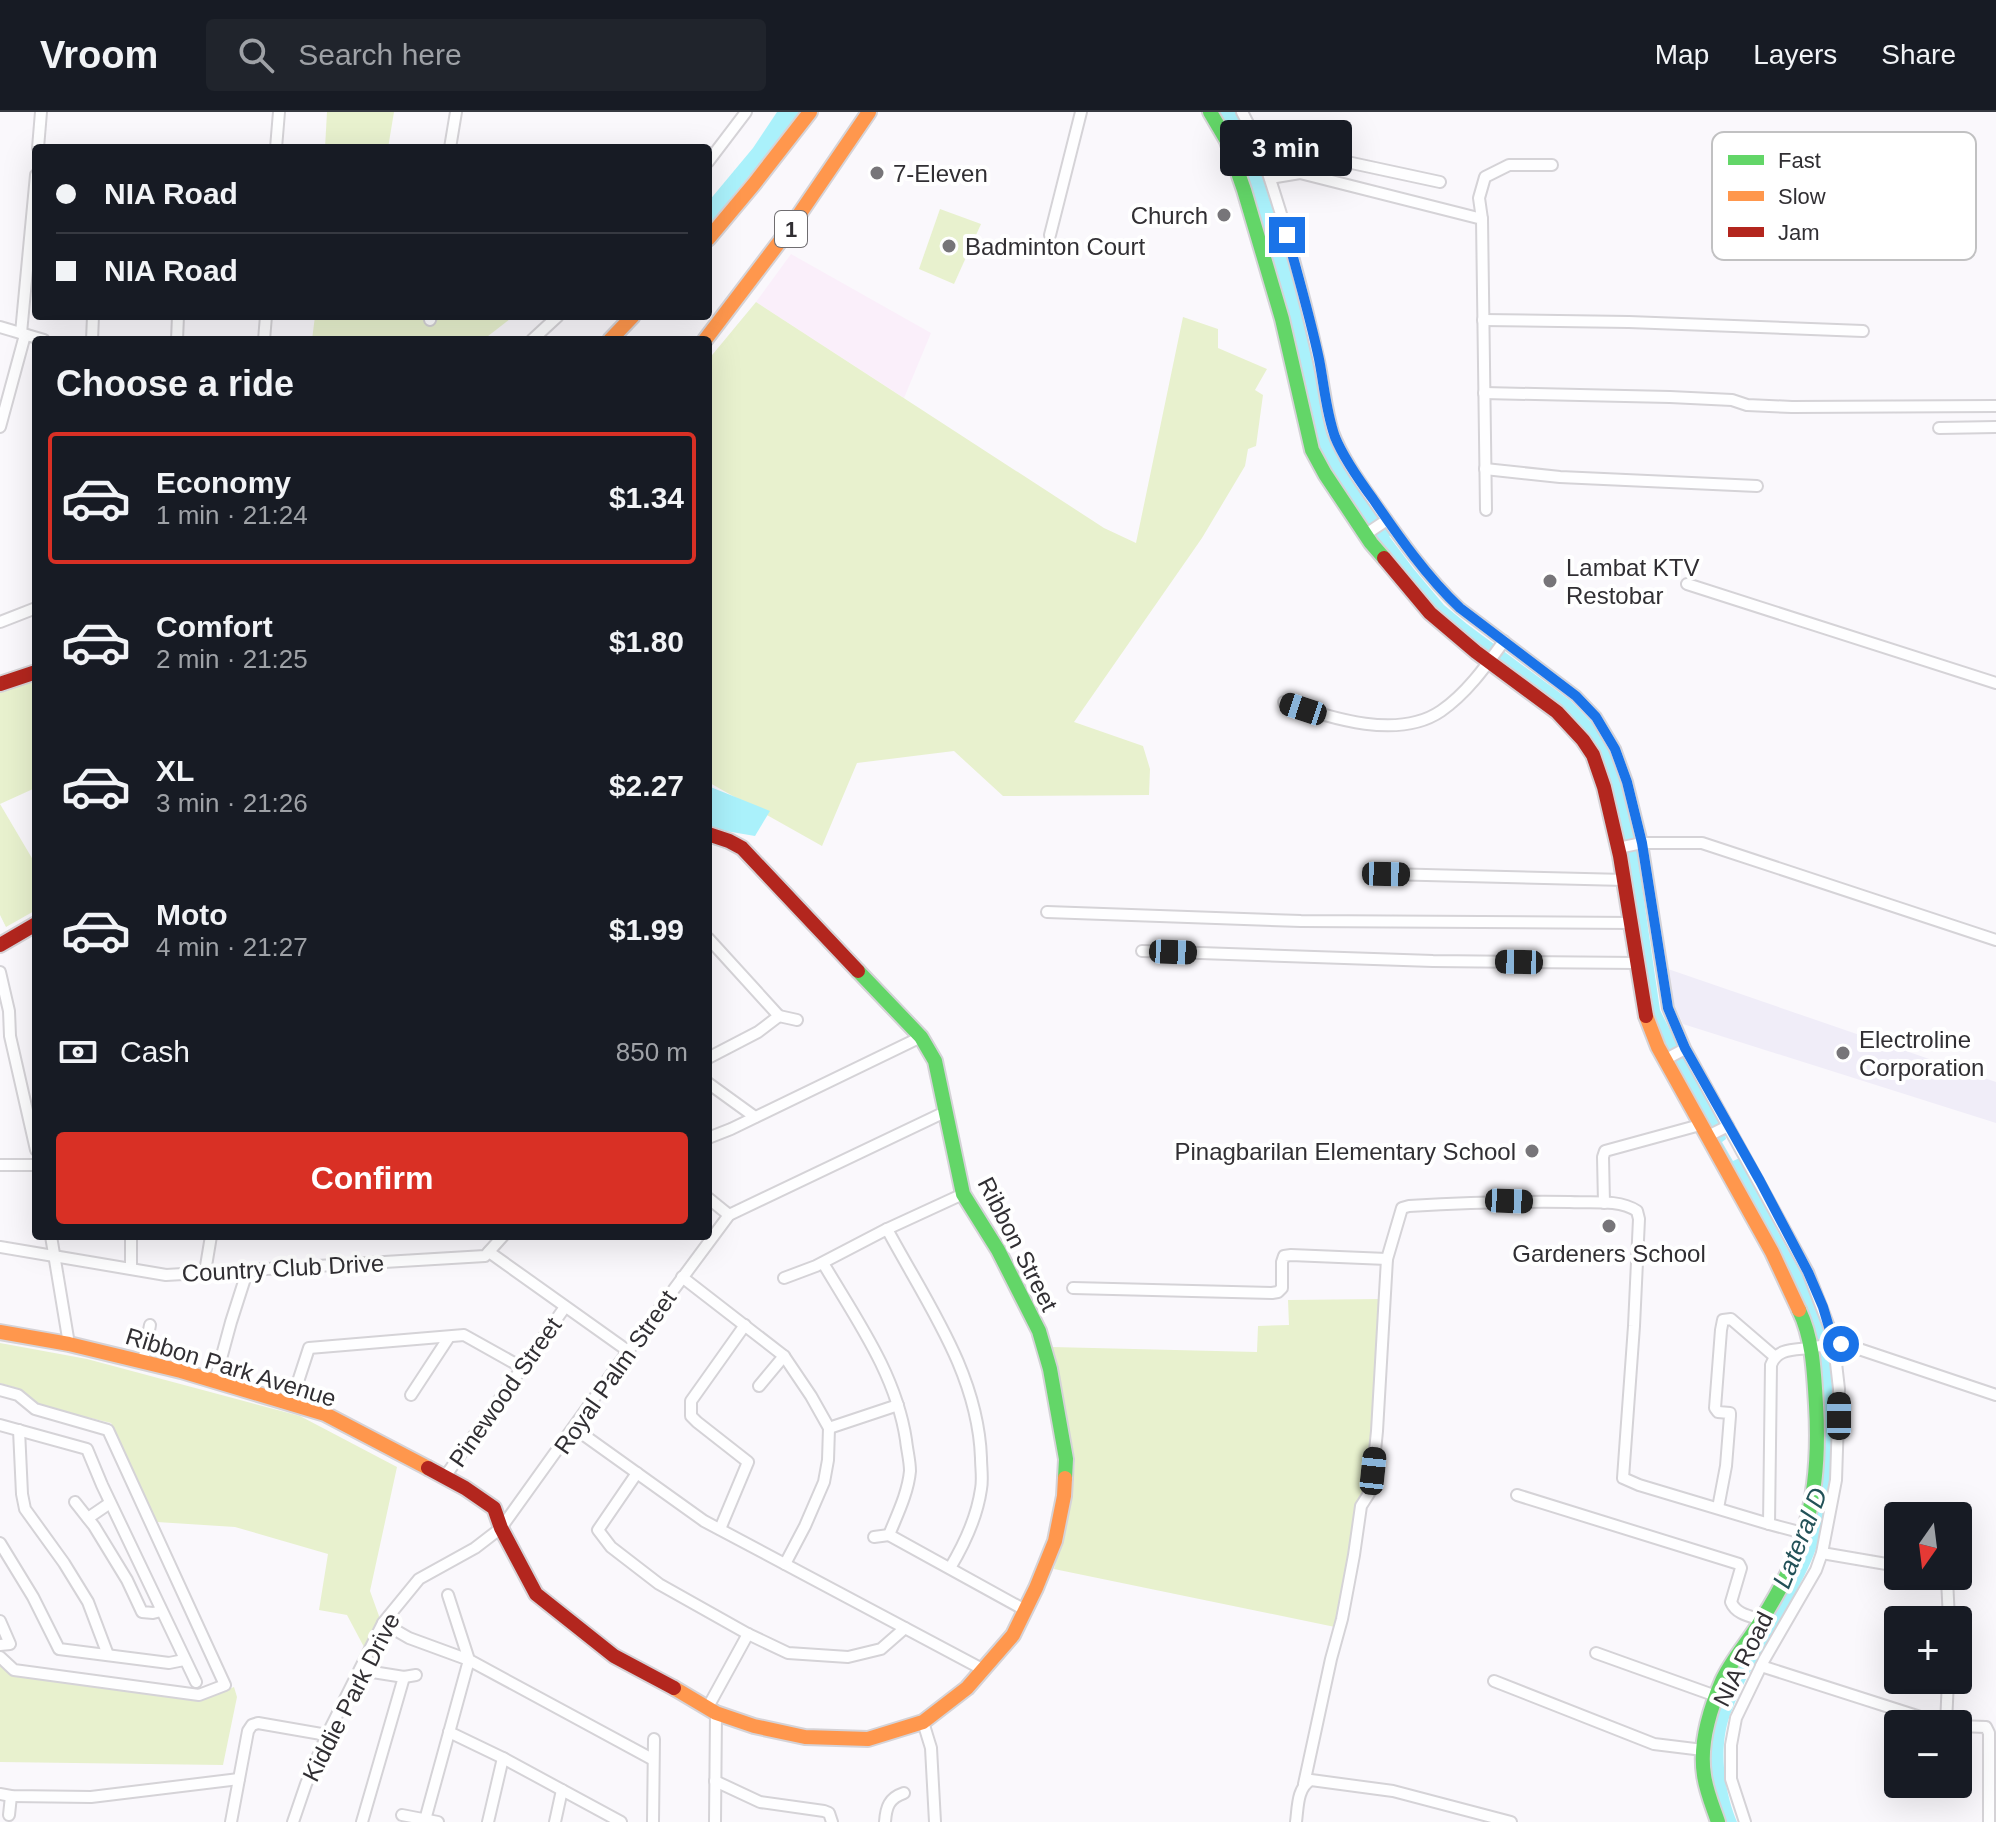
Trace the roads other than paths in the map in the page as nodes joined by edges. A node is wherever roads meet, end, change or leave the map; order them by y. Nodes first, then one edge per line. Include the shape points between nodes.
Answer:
1 (41, 112) edge
2 (279, 112) edge
3 (456, 112) edge
4 (746, 112) edge
5 (810, 112) edge
6 (869, 112) edge
7 (1081, 112) edge
8 (1210, 112) edge
9 (1242, 112) edge
10 (38, 144) edge
11 (276, 144) edge
12 (451, 144) edge
13 (712, 157) edge
14 (1264, 160) junction
15 (1552, 165) dead end
16 (1270, 178) junction
17 (1440, 182) dead end
18 (1482, 219) junction
19 (712, 234) edge
20 (1050, 235) dead end
21 (32, 243) edge
22 (554, 320) edge
23 (629, 320) edge
24 (1483, 320) junction
25 (0, 327) edge
26 (1863, 331) dead end
27 (23, 334) junction
28 (536, 336) edge
29 (614, 336) edge
30 (708, 336) edge
31 (32, 337) edge
32 (1484, 393) junction
33 (1996, 406) edge
34 (0, 427) edge
35 (1996, 427) edge
36 (1939, 428) dead end
37 (1485, 469) junction
38 (1757, 486) dead end
39 (1486, 510) dead end
40 (1376, 528) junction
41 (1687, 584) dead end
42 (32, 610) edge
43 (0, 622) edge
44 (1502, 644) junction
45 (1490, 660) junction
46 (32, 673) edge
47 (1996, 683) edge
48 (0, 684) edge
49 (1284, 702) dead end
50 (712, 835) edge
51 (1630, 846) junction
52 (1386, 874) dead end
53 (1625, 880) junction
54 (1047, 912) dead end
55 (1632, 923) junction
56 (32, 926) edge
57 (1996, 940) edge
58 (712, 942) edge
59 (0, 945) edge
60 (1142, 951) dead end
61 (1637, 963) junction
62 (0, 972) edge
63 (779, 1016) junction
64 (797, 1020) dead end
65 (0, 1022) edge
66 (10, 1036) junction
67 (921, 1037) junction
68 (1675, 1055) junction
69 (712, 1056) edge
70 (712, 1086) edge
71 (945, 1112) junction
72 (755, 1117) junction
73 (1714, 1130) junction
74 (32, 1132) edge
75 (712, 1136) edge
76 (0, 1165) edge
77 (32, 1165) edge
78 (963, 1194) junction
79 (712, 1201) edge
80 (1604, 1203) junction
81 (729, 1215) junction
82 (887, 1229) junction
83 (712, 1237) edge
84 (52, 1240) edge
85 (131, 1240) edge
86 (210, 1240) edge
87 (500, 1240) edge
88 (710, 1240) edge
89 (0, 1247) edge
90 (489, 1252) junction
91 (55, 1256) junction
92 (1387, 1259) junction
93 (823, 1263) junction
94 (131, 1268) junction
95 (248, 1269) junction
96 (205, 1272) junction
97 (682, 1277) junction
98 (784, 1278) dead end
99 (1073, 1288) dead end
100 (565, 1307) junction
101 (150, 1325) dead end
102 (745, 1325) junction
103 (478, 1329) dead end
104 (0, 1332) edge
105 (449, 1337) junction
106 (473, 1340) junction
107 (69, 1344) junction
108 (1821, 1346) junction
109 (628, 1351) junction
110 (784, 1356) junction
111 (1774, 1356) junction
112 (143, 1362) junction
113 (523, 1368) junction
114 (215, 1381) junction
115 (759, 1386) dead end
116 (0, 1390) edge
117 (411, 1395) dead end
118 (1996, 1395) edge
119 (291, 1403) junction
120 (898, 1405) junction
121 (691, 1412) junction
122 (679, 1414) dead end
123 (0, 1425) edge
124 (574, 1428) junction
125 (829, 1428) junction
126 (19, 1430) junction
127 (637, 1473) junction
128 (444, 1478) junction
129 (1826, 1478) junction
130 (1517, 1495) dead end
131 (75, 1502) dead end
132 (110, 1503) junction
133 (1718, 1508) junction
134 (88, 1518) junction
135 (1769, 1524) junction
136 (501, 1528) junction
137 (720, 1529) junction
138 (1803, 1533) junction
139 (889, 1535) junction
140 (874, 1537) dead end
141 (0, 1543) edge
142 (1822, 1553) junction
143 (785, 1564) junction
144 (1884, 1564) edge
145 (950, 1568) junction
146 (448, 1595) dead end
147 (1025, 1610) junction
148 (161, 1611) junction
149 (1762, 1620) junction
150 (0, 1621) edge
151 (383, 1623) junction
152 (905, 1628) junction
153 (748, 1634) junction
154 (0, 1645) edge
155 (1596, 1653) dead end
156 (108, 1655) junction
157 (0, 1657) edge
158 (184, 1660) junction
159 (469, 1660) junction
160 (1761, 1666) junction
161 (982, 1669) junction
162 (360, 1670) junction
163 (416, 1675) dead end
164 (404, 1677) junction
165 (1494, 1681) dead end
166 (196, 1682) dead end
167 (1716, 1696) junction
168 (712, 1710) junction
169 (1900, 1710) edge
170 (923, 1722) junction
171 (1972, 1726) edge
172 (449, 1732) junction
173 (327, 1735) junction
174 (654, 1739) dead end
175 (1703, 1750) junction
176 (503, 1758) junction
177 (652, 1759) junction
178 (239, 1779) junction
179 (715, 1781) junction
180 (1304, 1784) junction
181 (562, 1790) junction
182 (904, 1793) dead end
183 (5, 1795) edge
184 (9, 1815) dead end
185 (402, 1815) dead end
186 (603, 1817) edge
187 (425, 1820) junction
188 (231, 1822) edge
189 (293, 1822) edge
190 (362, 1822) edge
191 (438, 1822) edge
192 (488, 1822) edge
193 (555, 1822) edge
194 (621, 1822) edge
195 (653, 1822) edge
196 (715, 1822) edge
197 (832, 1822) edge
198 (885, 1822) edge
199 (935, 1822) edge
200 (1296, 1822) edge
201 (1511, 1822) edge
202 (1718, 1822) edge
203 (1745, 1822) edge
204 (1989, 1822) edge

1 - 10 street
2 - 11 street
3 - 12 street
4 - 13 street
5 - 19 main road
6 - 30 main road, 1 via 797,221
7 - 20 street
8 - 40 main road via 1227,141 1262,248 1312,450 1325,474
9 - 14 street, NIA Road
14 - 16 street, NIA Road
14 - 17 street via 1296,151
15 - 18 street via 1509,165 1485,177 1479,198
16 - 18 street via 1300,173
16 - 40 street, NIA Road via 1310,318 1334,435 1359,479
18 - 24 street
21 - 27 street
22 - 28 street
23 - 29 main road
24 - 26 street
24 - 32 street
25 - 27 street
27 - 31 street
27 - 34 street
32 - 33 street via 1670,397 1792,407
32 - 37 street
35 - 36 street
37 - 38 street
37 - 39 street
40 - 44 street, NIA Road
40 - 45 main road via 1430,613
41 - 47 street
42 - 43 street
44 - 45 street
44 - 51 street, NIA Road via 1576,696 1596,717 1627,782
45 - 49 street via 1463,691 1422,721 1360,723
45 - 51 main road via 1557,712 1583,740
46 - 48 main road
50 - 67 main road, Ribbon Street via 742,848
51 - 53 main road
51 - 57 street via 1702,843
51 - 68 street, NIA Road
52 - 53 street
53 - 55 main road
54 - 55 street via 1301,921
55 - 61 main road
56 - 59 main road
58 - 63 street
60 - 61 street
61 - 68 main road via 1647,1019
62 - 66 street
63 - 64 street
63 - 69 street
65 - 66 street
66 - 74 street
67 - 71 main road, Ribbon Street via 935,1061
67 - 72 street
68 - 73 main road
68 - 73 street, NIA Road
70 - 72 street
71 - 78 main road, Ribbon Street
71 - 81 street
72 - 75 street
73 - 80 street via 1605,1151
73 - 108 main road via 1807,1327
73 - 108 street, NIA Road via 1760,1181 1808,1272 1823,1307
76 - 77 street
78 - 82 street
78 - 147 main road, Ribbon Street via 1039,1331 1066,1459 1055,1541
79 - 81 street
80 - 92 street via 1409,1206 1402,1208
80 - 133 street via 1630,1206 1639,1219 1623,1478
81 - 83 street, Royal Palm Street
82 - 93 street
82 - 145 street via 969,1386 980,1437 982,1487 967,1539
84 - 91 street
85 - 94 street
86 - 96 street
87 - 90 street
88 - 97 street, Royal Palm Street
89 - 91 street, Country Club Drive
90 - 95 street, Country Club Drive
90 - 100 street
91 - 94 street, Country Club Drive
91 - 107 street
92 - 99 street via 1284,1256 1282,1288 1272,1293
92 - 180 street via 1372,1481 1361,1506 1342,1619
93 - 98 street
93 - 120 street via 867,1337
94 - 96 street, Country Club Drive via 166,1275
95 - 96 street, Country Club Drive
95 - 114 street
97 - 102 street
97 - 109 street, Royal Palm Street
100 - 109 street
100 - 113 street, Pinewood Street
101 - 112 street
102 - 110 street
102 - 121 street via 691,1401
103 - 106 street
104 - 107 main road, Ribbon Park Avenue
105 - 106 street
105 - 117 street
105 - 119 street via 309,1348
106 - 113 street
107 - 112 main road, Ribbon Park Avenue
108 - 111 street
108 - 118 street via 1844,1344
108 - 129 main road via 1818,1415
108 - 129 street, NIA Road via 1839,1389
109 - 124 street, Royal Palm Street
110 - 115 street
110 - 125 street
111 - 133 street via 1731,1319 1723,1320 1715,1408 1730,1416
111 - 135 street
112 - 114 main road, Ribbon Park Avenue
113 - 128 street, Pinewood Street
114 - 119 main road, Ribbon Park Avenue
116 - 157 street via 18,1395 35,1409 108,1430 225,1685 199,1695 14,1670
119 - 128 main road, Ribbon Park Avenue via 325,1414
120 - 125 street
120 - 139 street via 910,1469
121 - 122 street
121 - 137 street via 697,1422 754,1461
123 - 126 street
124 - 127 street
124 - 136 street, Royal Palm Street
125 - 143 street via 824,1482
126 - 132 street via 87,1449
126 - 156 street via 25,1509 88,1602
127 - 137 street
127 - 153 street via 592,1531 659,1584
128 - 136 main road, Ribbon Park Avenue via 494,1508
129 - 138 main road
129 - 142 street, NIA Road
130 - 149 street via 1739,1564 1731,1602 1739,1612
131 - 134 street
132 - 134 street
132 - 148 street
133 - 135 street
134 - 148 street via 142,1612
135 - 138 street
136 - 151 street, Kiddie Park Drive via 419,1579
136 - 168 main road, Ribbon Park Avenue via 536,1594 614,1656
137 - 143 street
138 - 149 main road
139 - 140 street
139 - 145 street
141 - 156 street via 59,1649
142 - 144 street
142 - 160 street, NIA Road
143 - 152 street
145 - 147 street
146 - 159 street
147 - 161 main road, Ribbon Street via 1013,1635
148 - 158 street
149 - 167 main road
150 - 154 street via 10,1644
151 - 159 street
151 - 162 street, Kiddie Park Drive
152 - 153 street via 881,1649 848,1657 788,1653
152 - 161 street
153 - 168 street
155 - 167 street
156 - 158 street
158 - 166 street
159 - 172 street
159 - 177 street
160 - 169 street
160 - 203 street, NIA Road via 1736,1718 1731,1745 1731,1779
161 - 170 main road, Ribbon Street via 967,1688
162 - 164 street
162 - 173 street, Kiddie Park Drive
163 - 164 street
164 - 190 street
165 - 175 street via 1654,1744
167 - 175 main road
168 - 170 main road, Ribbon Park Avenue via 805,1737 868,1739
168 - 179 street
170 - 199 street via 931,1748
171 - 204 street via 1986,1727 1989,1733
172 - 176 street
172 - 187 street
173 - 178 street via 252,1725
173 - 189 street, Kiddie Park Drive
174 - 177 street
175 - 202 main road via 1704,1776
176 - 181 street
176 - 192 street
177 - 195 street
178 - 183 street via 91,1797
178 - 188 street
179 - 196 street
179 - 197 street via 760,1802 824,1811
180 - 200 street
180 - 201 street via 1311,1780 1393,1791
181 - 186 street
181 - 193 street
182 - 198 street via 894,1796
183 - 184 street
185 - 187 street
186 - 194 street
187 - 191 street

